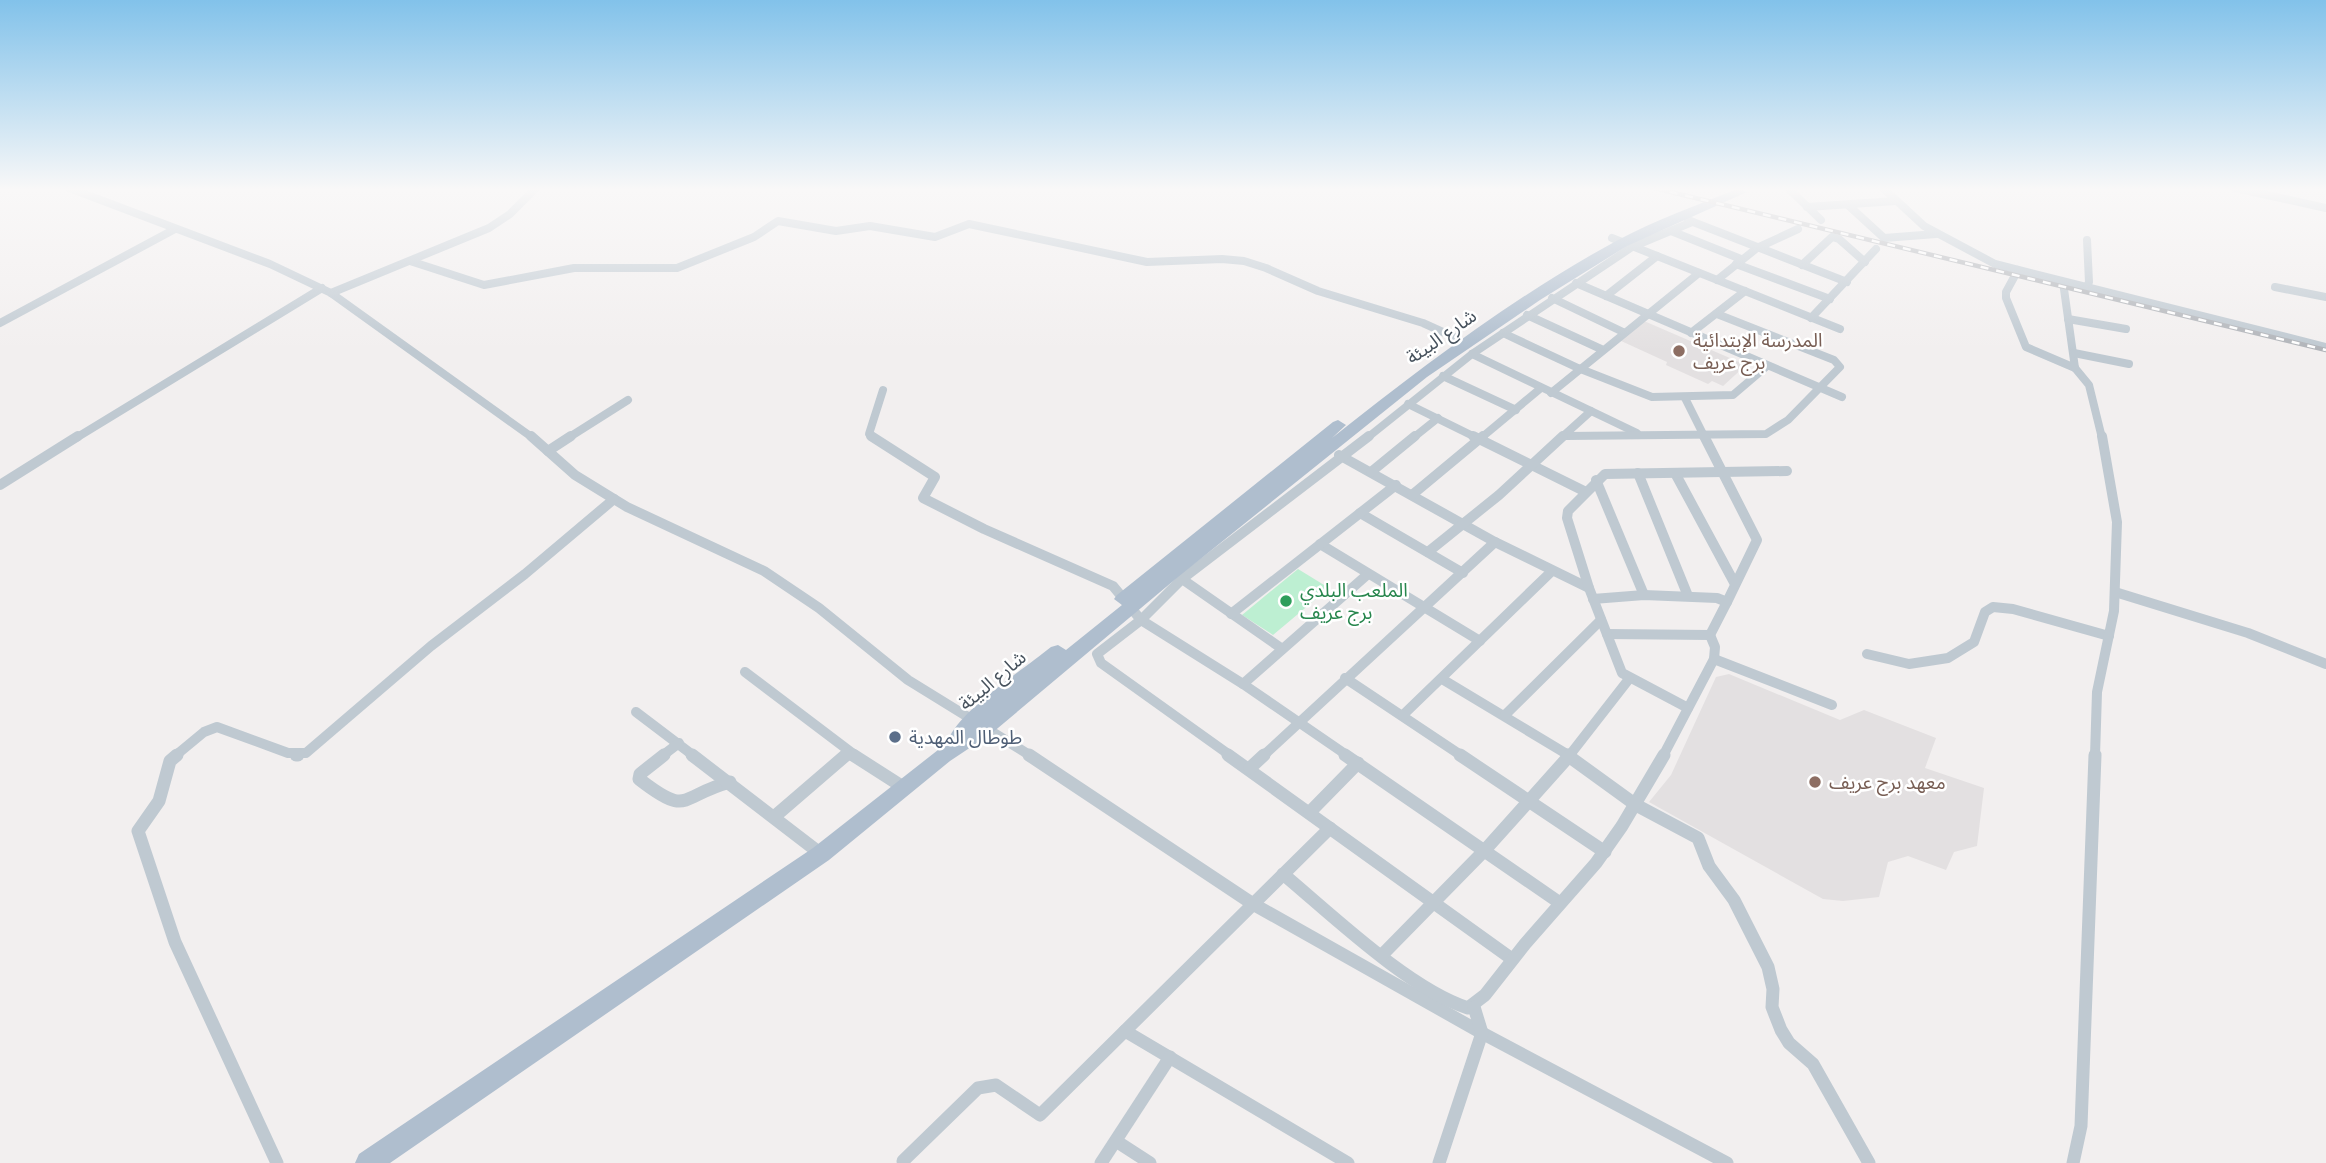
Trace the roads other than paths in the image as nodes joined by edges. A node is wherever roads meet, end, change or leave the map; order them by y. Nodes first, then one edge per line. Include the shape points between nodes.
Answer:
1 (151, 242) edge
2 (212, 242) edge
3 (455, 242) edge
4 (742, 242) edge
5 (1055, 242) edge
6 (1622, 242) junction
7 (1710, 242) edge
8 (1740, 242) edge
9 (1769, 242) edge
10 (1826, 242) edge
11 (1843, 242) edge
12 (1952, 242) edge
13 (2087, 242) edge
14 (1757, 248) junction
15 (1876, 249) dead end
16 (1657, 256) junction
17 (411, 261) junction
18 (1739, 261) junction
19 (1865, 262) junction
20 (1802, 265) junction
21 (2018, 270) junction
22 (1699, 273) junction
23 (1717, 280) junction
24 (1847, 282) junction
25 (2063, 282) junction
26 (1576, 283) junction
27 (2276, 287) dead end
28 (2086, 289) junction
29 (327, 290) junction
30 (1745, 291) junction
31 (1606, 296) junction
32 (2326, 297) edge
33 (1552, 299) junction
34 (1830, 299) junction
35 (1717, 314) junction
36 (1527, 315) junction
37 (1648, 315) junction
38 (1811, 318) junction
39 (2068, 319) junction
40 (0, 323) edge
41 (1840, 329) dead end
42 (2126, 329) dead end
43 (1623, 332) junction
44 (1503, 333) junction
45 (1692, 333) junction
46 (1456, 338) junction
47 (2326, 347) edge
48 (1601, 349) junction
49 (2074, 353) junction
50 (1472, 354) junction
51 (2129, 364) dead end
52 (1767, 366) junction
53 (1578, 368) junction
54 (2075, 368) junction
55 (1443, 376) junction
56 (1819, 388) junction
57 (883, 390) dead end
58 (1546, 390) junction
59 (1842, 397) dead end
60 (1685, 398) junction
61 (628, 400) dead end
62 (1408, 404) junction
63 (1516, 410) junction
64 (1591, 411) junction
65 (1438, 418) junction
66 (1703, 433) junction
67 (1639, 434) junction
68 (1566, 436) junction
69 (1481, 439) junction
70 (1320, 445) junction
71 (548, 451) junction
72 (1342, 457) junction
73 (1531, 465) junction
74 (1371, 471) junction
75 (1787, 471) dead end
76 (1722, 472) junction
77 (1638, 473) junction
78 (1675, 473) junction
79 (1596, 480) junction
80 (0, 485) edge
81 (1396, 485) junction
82 (1584, 491) junction
83 (1412, 495) junction
84 (614, 499) junction
85 (1360, 513) junction
86 (1463, 523) junction
87 (1495, 542) junction
88 (1320, 544) junction
89 (1428, 552) junction
90 (1552, 570) junction
91 (1463, 573) junction
92 (1368, 574) junction
93 (1182, 579) junction
94 (1735, 584) junction
95 (2115, 592) junction
96 (1591, 593) junction
97 (1644, 595) junction
98 (1688, 596) junction
99 (1727, 602) junction
100 (1131, 608) junction
101 (1426, 608) junction
102 (1231, 614) junction
103 (1601, 620) junction
104 (1607, 634) junction
105 (1710, 635) junction
106 (2109, 636) junction
107 (1480, 641) junction
108 (1281, 648) junction
109 (1867, 654) dead end
110 (1714, 659) junction
111 (2326, 664) edge
112 (745, 672) dead end
113 (1345, 678) junction
114 (1442, 679) junction
115 (1629, 679) junction
116 (1243, 684) junction
117 (1832, 705) dead end
118 (1688, 708) junction
119 (636, 712) dead end
120 (1403, 715) junction
121 (1505, 715) junction
122 (1299, 723) junction
123 (979, 725) junction
124 (679, 743) junction
125 (849, 752) junction
126 (1569, 756) junction
127 (1358, 763) junction
128 (1250, 768) junction
129 (730, 782) junction
130 (903, 787) junction
131 (1530, 800) junction
132 (1636, 805) junction
133 (1310, 812) junction
134 (774, 817) junction
135 (1330, 828) junction
136 (1485, 850) junction
137 (1605, 852) junction
138 (821, 854) junction
139 (1283, 874) junction
140 (1432, 903) junction
141 (1560, 903) junction
142 (1253, 904) junction
143 (1382, 955) junction
144 (1512, 959) junction
145 (1474, 1007) junction
146 (1125, 1031) junction
147 (1482, 1033) junction
148 (1171, 1057) junction
149 (1116, 1141) junction
150 (904, 1161) dead end
151 (1444, 1161) edge
152 (277, 1163) edge
153 (368, 1163) edge
154 (1101, 1163) edge
155 (1150, 1163) edge
156 (1348, 1163) edge
157 (1727, 1163) edge
158 (1869, 1163) edge
159 (2073, 1163) edge

1 - 40 street
2 - 29 street
3 - 17 street
4 - 17 street via 684,267 574,268 488,285
5 - 46 street via 1147,262 1244,261 1271,268 1321,292 1436,327
6 - 16 street
6 - 26 street
6 - 46 main road, شارع البيئة
6 - 70 main road, شارع البيئة
7 - 18 street
8 - 14 street
9 - 14 street
10 - 20 street
11 - 19 street
12 - 21 street via 1984,260
13 - 28 street
14 - 18 street
14 - 20 street
15 - 19 street
16 - 22 street
16 - 31 street
17 - 29 street
18 - 23 street
18 - 34 street
19 - 24 street
20 - 24 street
21 - 25 street
21 - 54 street via 2006,298 2023,342 2029,349
22 - 23 street
22 - 37 street
23 - 30 street
24 - 34 street
25 - 28 street
25 - 39 street
26 - 31 street
26 - 33 street
27 - 32 street
28 - 47 street
29 - 71 street via 434,363
29 - 80 street via 287,307
30 - 35 street
30 - 38 street
31 - 37 street
33 - 36 street
33 - 43 street
34 - 38 street
35 - 45 street
35 - 56 street via 1839,363
36 - 44 street
36 - 48 street
37 - 43 street
37 - 45 street
38 - 41 street
39 - 42 street
39 - 49 street
43 - 48 street
44 - 50 street
44 - 53 street
45 - 52 street
46 - 70 main road, شارع البيئة
48 - 53 street
49 - 51 street
49 - 54 street
50 - 55 street
50 - 58 street
52 - 56 street
52 - 60 street via 1733,395
53 - 58 street
53 - 60 street via 1644,395
54 - 95 street via 2089,385 2108,457 2117,522
55 - 62 street
55 - 63 street
56 - 59 street
56 - 66 street via 1770,432
57 - 100 street via 869,434 935,477 923,498 1113,586
58 - 63 street
58 - 64 street
60 - 66 street
61 - 71 street
62 - 65 street
62 - 72 street
63 - 69 street
64 - 67 street
64 - 68 street
65 - 69 street
65 - 74 street
66 - 67 street
66 - 76 street
67 - 68 street
68 - 73 street
69 - 73 street
69 - 83 street
70 - 72 street
70 - 100 main road, شارع البيئة
71 - 84 street via 575,475
72 - 74 street
72 - 93 street
73 - 82 street
73 - 86 street
74 - 81 street
75 - 76 street
76 - 78 street
76 - 94 street via 1757,540
77 - 78 street
77 - 79 street via 1605,474
77 - 98 street
78 - 94 street
79 - 82 street
79 - 97 street
81 - 83 street
81 - 85 street
82 - 96 street via 1566,514
83 - 86 street
84 - 123 street via 775,578 908,680
84 - 152 street via 306,753 288,753 216,727 170,761 159,801 138,831 175,942
85 - 88 street
85 - 89 street
86 - 87 street
86 - 89 street
87 - 90 street
87 - 91 street
88 - 92 street
88 - 102 street
89 - 91 street
90 - 96 street
90 - 107 street
91 - 101 street
92 - 101 street
92 - 108 street
93 - 100 street
93 - 102 street
94 - 99 street
95 - 106 street
95 - 111 street via 2248,633
96 - 97 street
96 - 103 street
97 - 98 street
98 - 99 street
99 - 105 street
100 - 116 street
100 - 123 main road, شارع البيئة
100 - 128 street via 1097,654 1098,659
101 - 107 street
101 - 113 street
102 - 108 street
103 - 104 street
103 - 121 street
104 - 105 street
104 - 115 street via 1616,663
105 - 110 street
106 - 109 street via 1993,607 1986,612 1974,642 1948,658 1909,664
106 - 159 street via 2096,692 2081,1126
107 - 114 street
108 - 116 street
110 - 117 street
110 - 118 street
112 - 125 street
113 - 120 street
113 - 122 street
114 - 120 street
114 - 121 street
115 - 118 street
115 - 126 street
116 - 122 street
118 - 132 street
119 - 124 street
120 - 131 street
121 - 126 street
122 - 127 street
122 - 128 street
123 - 130 main road, شارع البيئة
123 - 142 street
124 - 129 street
124 - 129 street via 639,779 662,797 679,803
125 - 130 street
125 - 134 street
126 - 131 street
126 - 132 street
127 - 133 street
127 - 136 street
128 - 133 street
129 - 134 street
130 - 138 main road, شارع البيئة
131 - 136 street
131 - 137 street
132 - 137 street
132 - 158 street via 1698,838 1709,866 1734,900 1768,967 1772,1007 1781,1030 1813,1064
133 - 135 street
134 - 138 street
135 - 139 street
135 - 140 street
136 - 140 street
136 - 141 street
137 - 141 street
138 - 153 main road, شارع البيئة
139 - 142 street
139 - 143 street
140 - 143 street
140 - 144 street
141 - 144 street
142 - 146 street
142 - 147 street
143 - 145 street via 1443,998
144 - 145 street
145 - 147 street
146 - 148 street
146 - 150 street via 1040,1115 996,1085 978,1088
147 - 151 street
147 - 157 street
148 - 149 street
148 - 156 street
149 - 154 street
149 - 155 street

